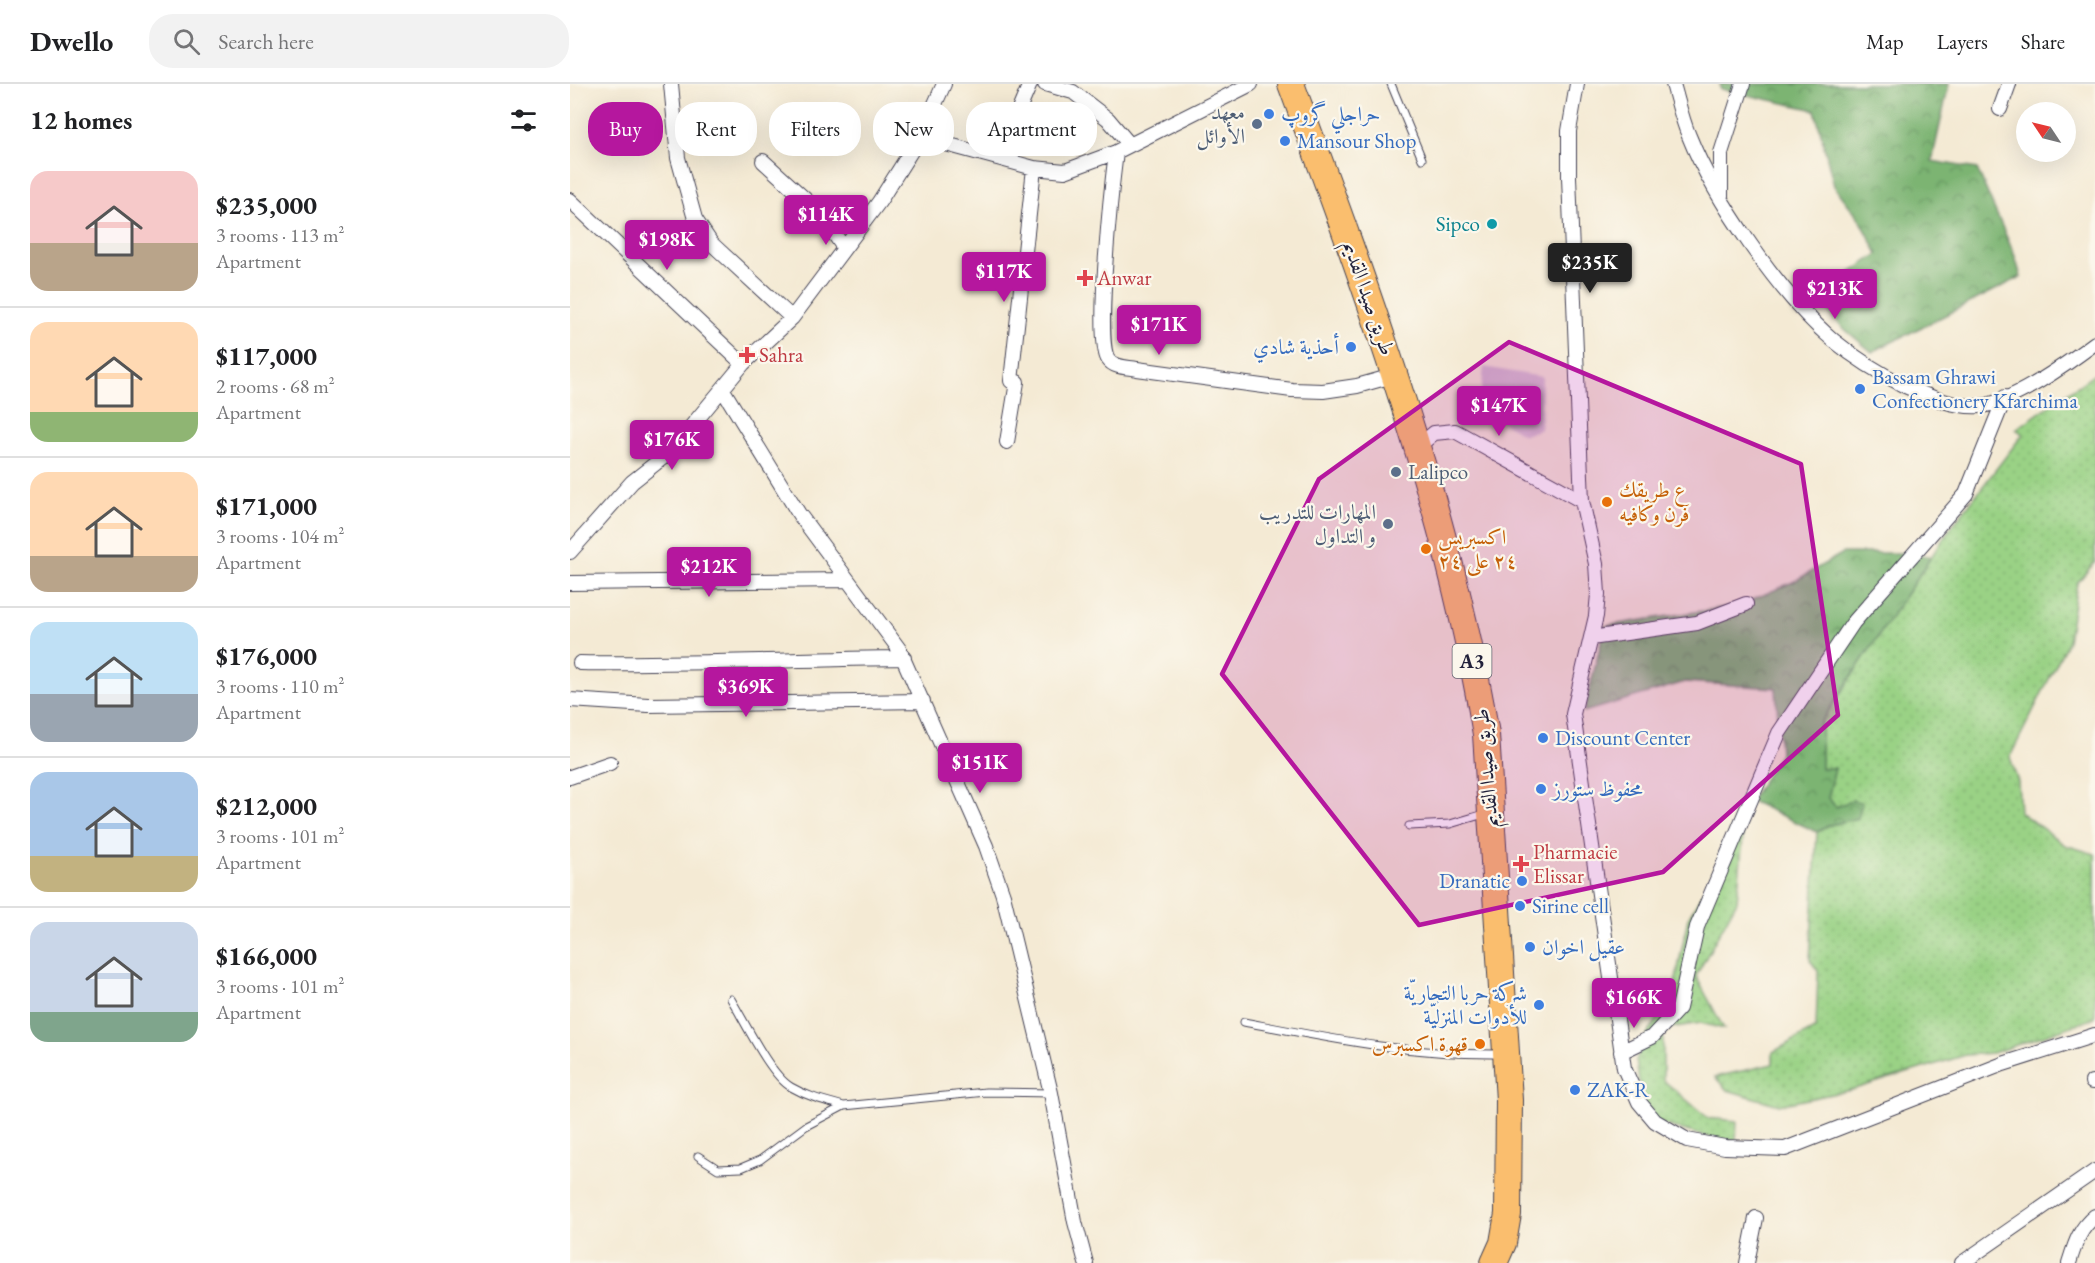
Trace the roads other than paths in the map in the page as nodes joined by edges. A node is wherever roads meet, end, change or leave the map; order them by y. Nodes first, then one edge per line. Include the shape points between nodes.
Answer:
1 (672, 84) edge
2 (944, 84) edge
3 (1030, 84) edge
4 (1045, 84) edge
5 (1251, 84) edge
6 (1291, 84) edge
7 (1391, 84) edge
8 (1577, 84) edge
9 (1673, 84) edge
10 (1743, 84) edge
11 (2009, 84) edge
12 (936, 102) edge
13 (2000, 109) dead end
14 (1130, 145) junction
15 (954, 146) edge
16 (1116, 152) junction
17 (908, 156) edge
18 (999, 157) junction
19 (1422, 159) dead end
20 (763, 161) dead end
21 (1034, 168) junction
22 (1721, 198) junction
23 (571, 204) edge
24 (844, 248) junction
25 (792, 318) junction
26 (2095, 343) edge
27 (742, 364) junction
28 (1396, 375) junction
29 (723, 390) junction
30 (2005, 397) junction
31 (1007, 442) dead end
32 (1419, 447) junction
33 (1582, 501) junction
34 (570, 552) edge
35 (847, 580) junction
36 (570, 583) edge
37 (1746, 604) dead end
38 (1591, 638) junction
39 (904, 658) junction
40 (580, 663) dead end
41 (570, 700) edge
42 (923, 701) junction
43 (610, 763) dead end
44 (570, 777) edge
45 (1490, 812) junction
46 (1410, 826) dead end
47 (731, 999) dead end
48 (1244, 1022) dead end
49 (2095, 1035) edge
50 (1621, 1052) junction
51 (1506, 1054) junction
52 (1051, 1093) junction
53 (844, 1106) junction
54 (698, 1156) dead end
55 (2095, 1171) edge
56 (2095, 1216) edge
57 (1756, 1218) dead end
58 (1086, 1263) edge
59 (1494, 1263) edge
60 (1747, 1263) edge
61 (1962, 1263) edge
62 (2069, 1263) edge

1 - 25 street via 678,158 695,219 711,243
2 - 12 street
3 - 18 street
4 - 14 street via 1073,92 1108,119
5 - 14 street
6 - 28 highway, طريق صيدا القديم / A3
7 - 19 lane
8 - 33 street via 1569,131 1569,177
9 - 22 street via 1688,135
10 - 22 street via 1721,153
11 - 13 street
14 - 16 street
15 - 18 street
16 - 21 street via 1065,171
16 - 28 street via 1104,299 1106,356 1114,365 1292,390 1323,391
17 - 24 street
18 - 21 street
20 - 24 street via 819,212
21 - 31 street via 1011,381 1017,382
22 - 30 street via 1792,297 1831,338 1863,363 1929,397 1980,406
23 - 27 street
24 - 25 street
25 - 27 street
26 - 30 street
27 - 29 street
28 - 32 highway, طريق صيدا القديم / A3
29 - 34 street via 670,452 632,482
29 - 35 street via 773,475
30 - 50 street via 1966,494 1853,623 1779,733 1697,927 1679,1008 1652,1037
32 - 33 street via 1434,433 1455,431
32 - 45 highway, طريق صيدا القديم / A3 via 1478,685 1486,734
33 - 38 street via 1596,564 1598,594
35 - 36 street
35 - 39 street
37 - 38 street via 1697,623
38 - 50 street via 1574,714
39 - 40 street
39 - 42 street
41 - 42 street via 648,705
42 - 52 street via 1003,895
43 - 44 street
45 - 46 lane via 1450,824
45 - 51 highway, طريق صيدا القديم / A3
47 - 53 lane via 774,1072 812,1097
48 - 51 lane via 1369,1046 1444,1054
49 - 50 street via 2003,1064 1785,1149 1725,1147 1687,1140 1655,1121 1639,1102
51 - 59 highway, طريق صيدا القديم / A3 via 1508,1214 1503,1243
52 - 53 lane via 986,1092
52 - 58 street
53 - 54 lane via 741,1168 718,1169
55 - 61 street
56 - 62 street via 2078,1236
57 - 60 street

